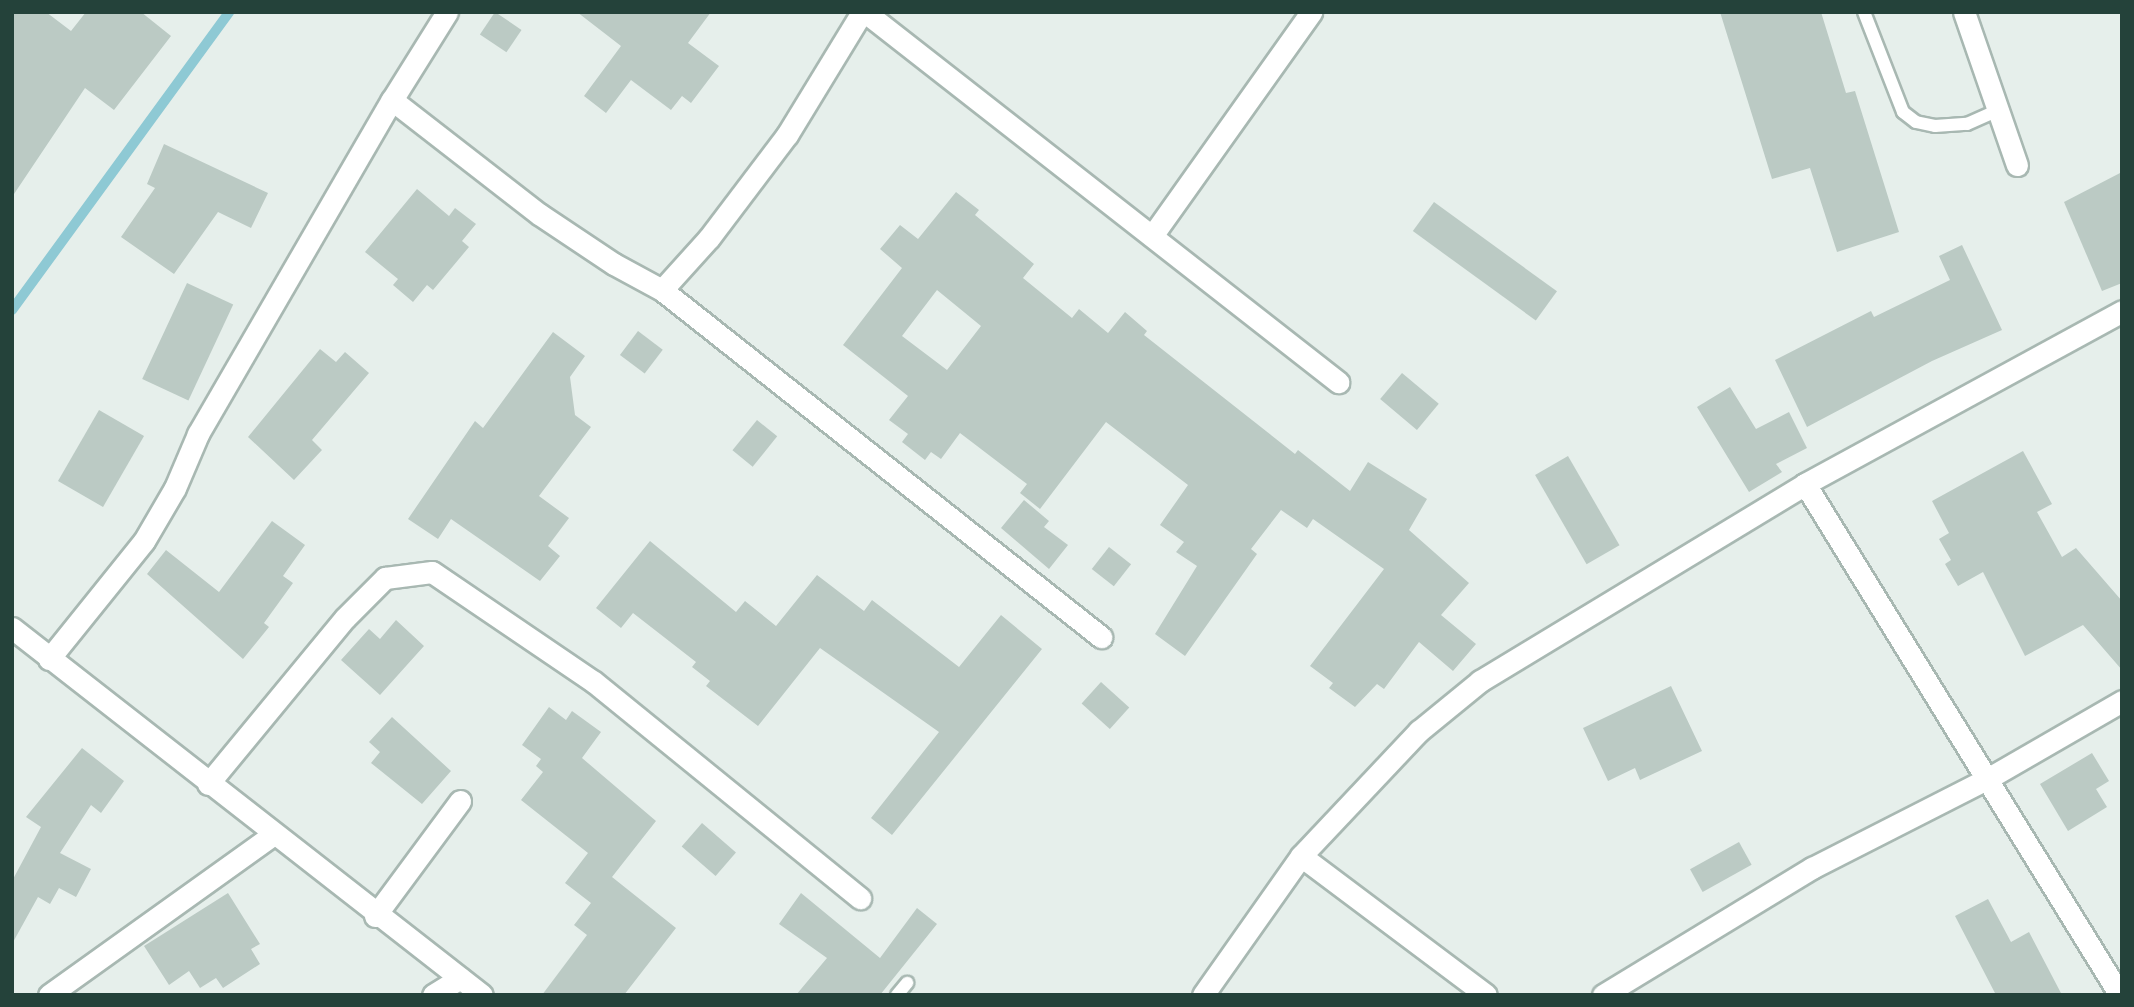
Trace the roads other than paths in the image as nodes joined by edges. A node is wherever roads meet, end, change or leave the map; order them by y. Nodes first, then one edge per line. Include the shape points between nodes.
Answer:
1 (447, 12) edge
2 (864, 12) edge
3 (1311, 12) edge
4 (1864, 12) edge
5 (1965, 12) edge
6 (392, 100) junction
7 (1996, 111) junction
8 (2017, 165) dead end
9 (1152, 236) junction
10 (662, 290) junction
11 (2122, 311) edge
12 (1338, 382) dead end
13 (1805, 484) junction
14 (12, 628) edge
15 (1101, 637) dead end
16 (49, 660) junction
17 (2122, 701) edge
18 (1987, 779) junction
19 (208, 784) junction
20 (460, 801) dead end
21 (274, 834) junction
22 (1301, 856) junction
23 (860, 898) dead end
24 (375, 916) junction
25 (460, 978) junction
26 (906, 983) dead end
27 (49, 995) edge
28 (433, 995) edge
29 (482, 995) edge
30 (897, 995) edge
31 (1203, 995) edge
32 (1486, 995) edge
33 (1603, 995) edge
34 (2120, 995) edge

1 - 6 street
2 - 9 street
2 - 10 street via 786,135 709,238
3 - 9 street
4 - 7 lane via 1903,112 1916,122 1967,124
5 - 7 street
6 - 10 street via 540,215
6 - 16 street via 204,422 144,541
7 - 8 street
9 - 12 street
10 - 15 street
11 - 13 street
13 - 18 street
13 - 22 street via 1480,681 1419,731
14 - 16 street
16 - 19 street
17 - 18 street
18 - 33 street via 1812,868
18 - 34 street
19 - 21 street
19 - 23 street via 345,618 385,579 432,572 594,682
20 - 24 street
21 - 24 street
21 - 27 street
22 - 31 street
22 - 32 street
24 - 25 street
25 - 28 street
25 - 29 street
26 - 30 lane

